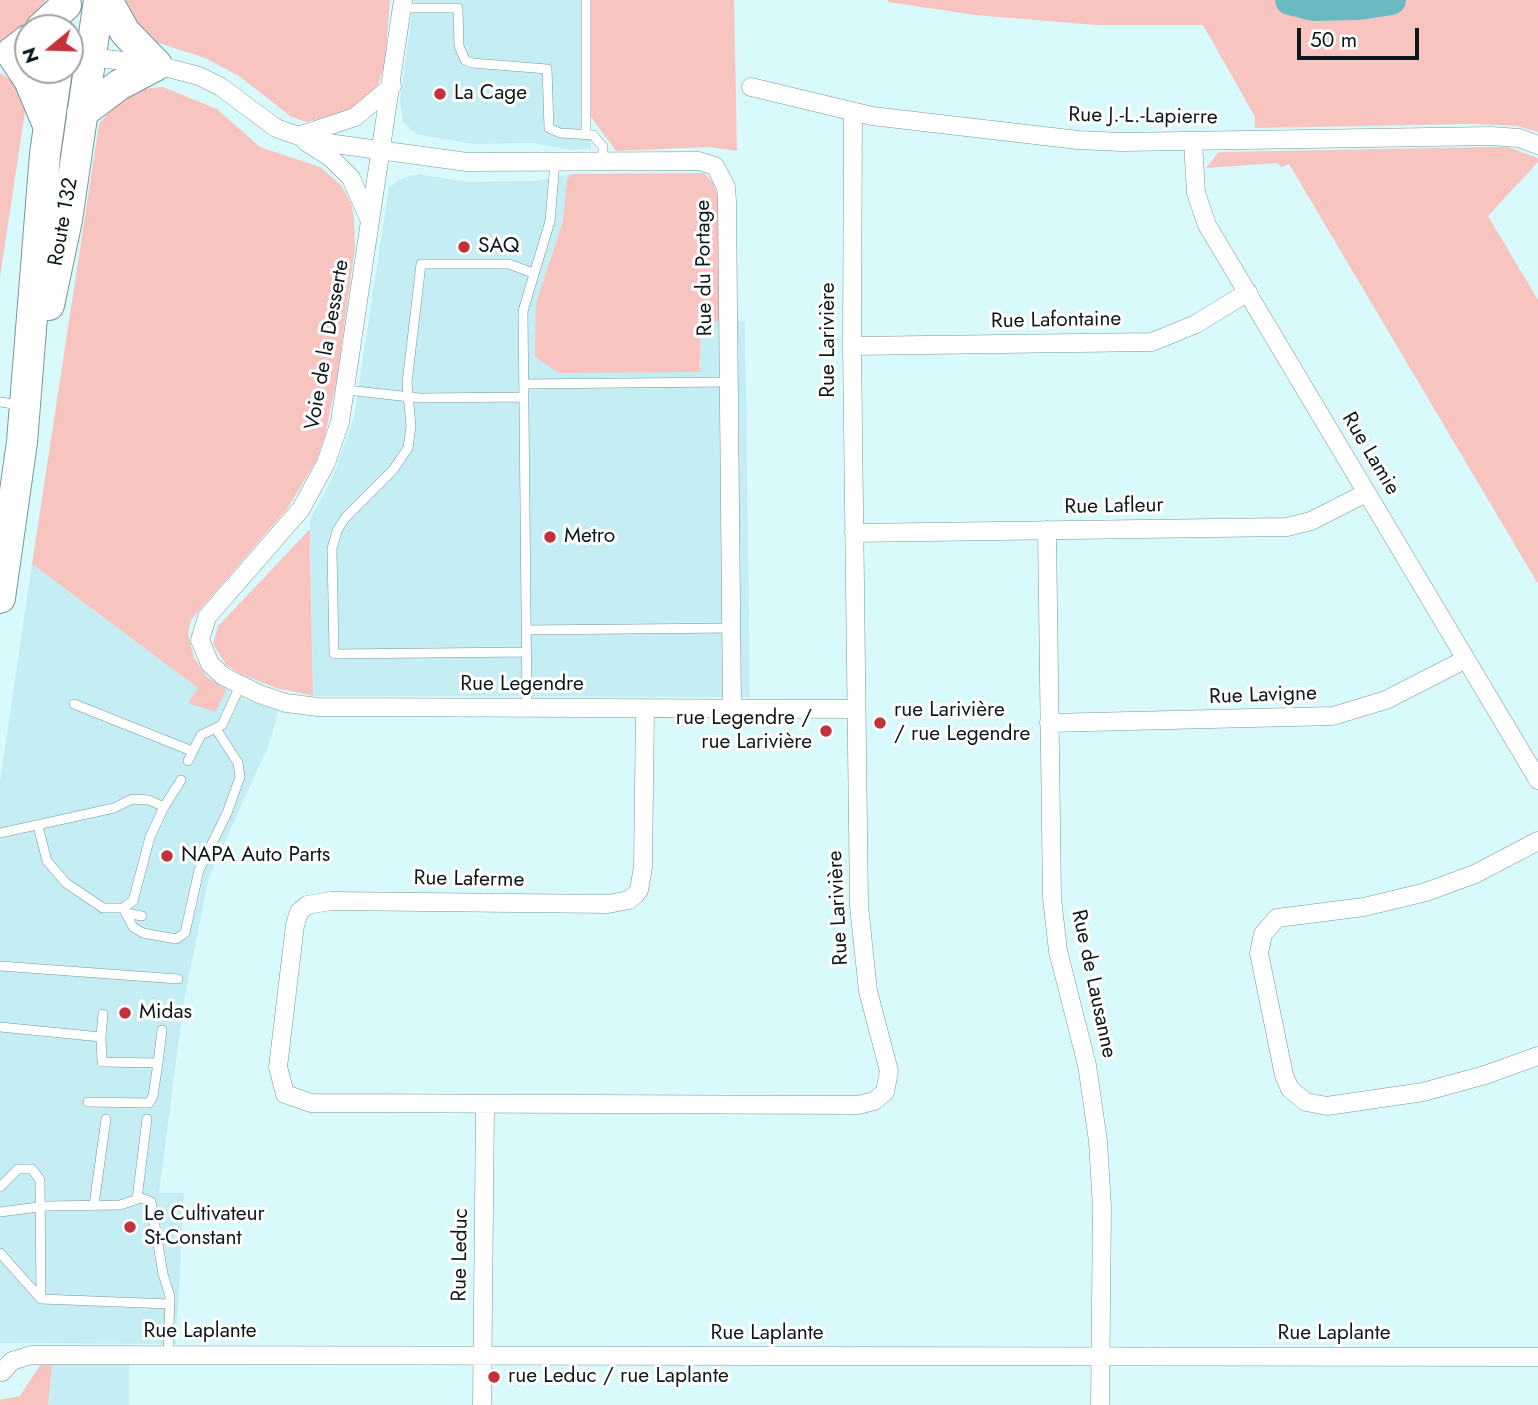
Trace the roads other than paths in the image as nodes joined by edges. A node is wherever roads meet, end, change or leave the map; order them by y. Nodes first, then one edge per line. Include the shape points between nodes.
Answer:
1 (99, 0) edge
2 (107, 0) edge
3 (586, 0) edge
4 (402, 4) edge
5 (90, 57) junction
6 (157, 65) junction
7 (31, 84) edge
8 (55, 84) edge
9 (392, 86) junction
10 (751, 87) dead end
11 (82, 113) junction
12 (853, 113) junction
13 (49, 125) junction
14 (586, 133) junction
15 (297, 136) junction
16 (1193, 141) junction
17 (1538, 145) edge
18 (382, 151) junction
19 (603, 162) junction
20 (555, 163) junction
21 (372, 224) junction
22 (533, 273) junction
23 (1248, 292) junction
24 (852, 346) junction
25 (729, 382) junction
26 (524, 384) junction
27 (347, 390) junction
28 (524, 397) junction
29 (408, 398) junction
30 (18, 405) edge
31 (1366, 493) junction
32 (1047, 530) junction
33 (854, 533) junction
34 (0, 598) edge
35 (732, 628) junction
36 (526, 630) junction
37 (526, 652) junction
38 (205, 655) joint
39 (1466, 659) junction
40 (240, 686) junction
41 (74, 704) dead end
42 (527, 708) junction
43 (645, 709) junction
44 (732, 709) junction
45 (856, 709) junction
46 (1049, 723) junction
47 (216, 729) junction
48 (192, 751) junction
49 (188, 761) dead end
50 (181, 780) dead end
51 (1538, 780) edge
52 (164, 807) junction
53 (37, 827) junction
54 (0, 833) edge
55 (1538, 841) edge
56 (137, 888) junction
57 (148, 890) dead end
58 (145, 905) dead end
59 (127, 908) junction
60 (142, 916) dead end
61 (0, 966) edge
62 (178, 979) dead end
63 (0, 1027) edge
64 (162, 1030) dead end
65 (102, 1031) junction
66 (1538, 1056) edge
67 (158, 1063) junction
68 (285, 1094) joint
69 (88, 1102) dead end
70 (485, 1105) junction
71 (106, 1119) dead end
72 (147, 1119) dead end
73 (0, 1187) edge
74 (137, 1199) junction
75 (94, 1205) junction
76 (43, 1206) junction
77 (0, 1212) edge
78 (0, 1253) edge
79 (41, 1299) junction
80 (170, 1304) junction
81 (168, 1355) junction
82 (483, 1356) junction
83 (1100, 1357) junction
84 (1538, 1357) edge
85 (2, 1372) edge
86 (482, 1405) edge
87 (1100, 1405) edge

1 - 5 highway, Route 132
2 - 6 highway via 125,32
3 - 14 lane
4 - 9 street, Voie de la Desserte
4 - 14 lane via 458,8 459,46 464,60 472,64 547,69 549,128
5 - 6 street, Rue du Portage
5 - 11 highway, Route 132
6 - 11 highway
6 - 15 street, Rue du Portage via 207,79 268,123
7 - 13 highway
8 - 13 highway, Route 132
9 - 15 street via 355,117
9 - 18 street, Voie de la Desserte
10 - 12 street, Rue J.-L.-Lapierre
11 - 30 highway, Route 132 via 66,220
12 - 16 street, Rue J.-L.-Lapierre via 1025,136
12 - 24 street, Rue Larivière
13 - 30 highway, Route 132
14 - 19 lane via 600,141
15 - 18 street, Rue du Portage
15 - 21 street, Rue du Portage via 331,158 351,178
16 - 17 street, Rue J.-L.-Lapierre via 1491,136
16 - 23 street, Rue Lamie via 1200,209
18 - 20 street, Rue du Portage via 467,162
18 - 21 street, Voie de la Desserte
19 - 20 street, Rue du Portage
19 - 25 street, Rue du Portage via 708,162 721,175 727,201
20 - 22 lane via 550,221
21 - 27 street, Voie de la Desserte
22 - 26 lane via 523,311
22 - 29 lane via 509,264 421,264
23 - 24 street, Rue Lafontaine via 1180,333 1152,342
23 - 31 street, Rue Lamie
24 - 33 street, Rue Larivière
25 - 26 lane
25 - 35 street, Rue du Portage
26 - 28 lane
27 - 29 lane
27 - 38 street, Voie de la Desserte via 334,443 310,494 207,617 200,640
28 - 29 lane
28 - 36 lane
29 - 37 lane via 408,448 393,470 345,518 333,542 334,654
30 - 34 highway, Route 132 via 22,442 13,476
31 - 32 street, Rue Lafleur via 1321,517 1287,527
31 - 39 street, Rue Lamie
32 - 33 street, Rue Lafleur
32 - 46 street, Rue de Lausanne
33 - 45 street, Rue Larivière
35 - 36 lane
35 - 44 street, Rue du Portage
36 - 37 lane
37 - 42 lane
38 - 40 street, Rue Legendre via 216,670
39 - 46 street, Rue Lavigne via 1387,700 1333,716
39 - 51 street, Rue Lamie
40 - 42 street, Rue Legendre via 276,700 318,707
40 - 47 lane via 227,718
41 - 48 lane
42 - 43 street, Rue Legendre
43 - 44 street, Rue Legendre
43 - 68 street, Rue Laferme via 643,867 635,895 607,904 331,901 307,905 295,925 278,1067
44 - 45 street, Rue Legendre
45 - 70 street, Rue Larivière via 859,927 868,991 889,1071 885,1092 858,1105
46 - 83 street, Rue de Lausanne via 1054,927 1090,1079 1100,1156
47 - 48 lane via 201,735
47 - 59 lane via 238,763 240,776 199,870 185,933 176,939 143,933 133,927
48 - 49 lane
50 - 52 lane
52 - 53 lane via 132,799 114,808
52 - 56 lane via 150,837
53 - 54 lane
53 - 59 lane via 47,861 66,883 103,908
55 - 66 street via 1475,874 1426,892 1364,907 1277,918 1263,934 1259,953 1284,1076 1290,1089 1306,1102 1327,1106 1413,1094
56 - 57 lane
56 - 59 lane
58 - 59 lane
59 - 60 lane
61 - 62 lane
63 - 65 lane
64 - 67 lane
65 - 65 lane via 114,1034
65 - 67 lane via 102,1062
67 - 69 lane via 149,1102
68 - 70 street, Rue Larivière via 311,1103
70 - 82 street, Rue Leduc
71 - 75 lane
72 - 74 lane
73 - 76 lane via 11,1173 32,1169 40,1180
74 - 75 lane via 120,1205
74 - 80 lane via 147,1199 153,1209
75 - 76 lane
76 - 77 lane
76 - 79 lane
78 - 79 lane
79 - 80 lane
80 - 81 lane
81 - 82 street, Rue Laplante
81 - 85 street, Rue Laplante via 32,1355 12,1361
82 - 83 street, Rue Laplante
82 - 86 street, Rue Leduc
83 - 84 street, Rue Laplante
83 - 87 street, Rue de Lausanne

